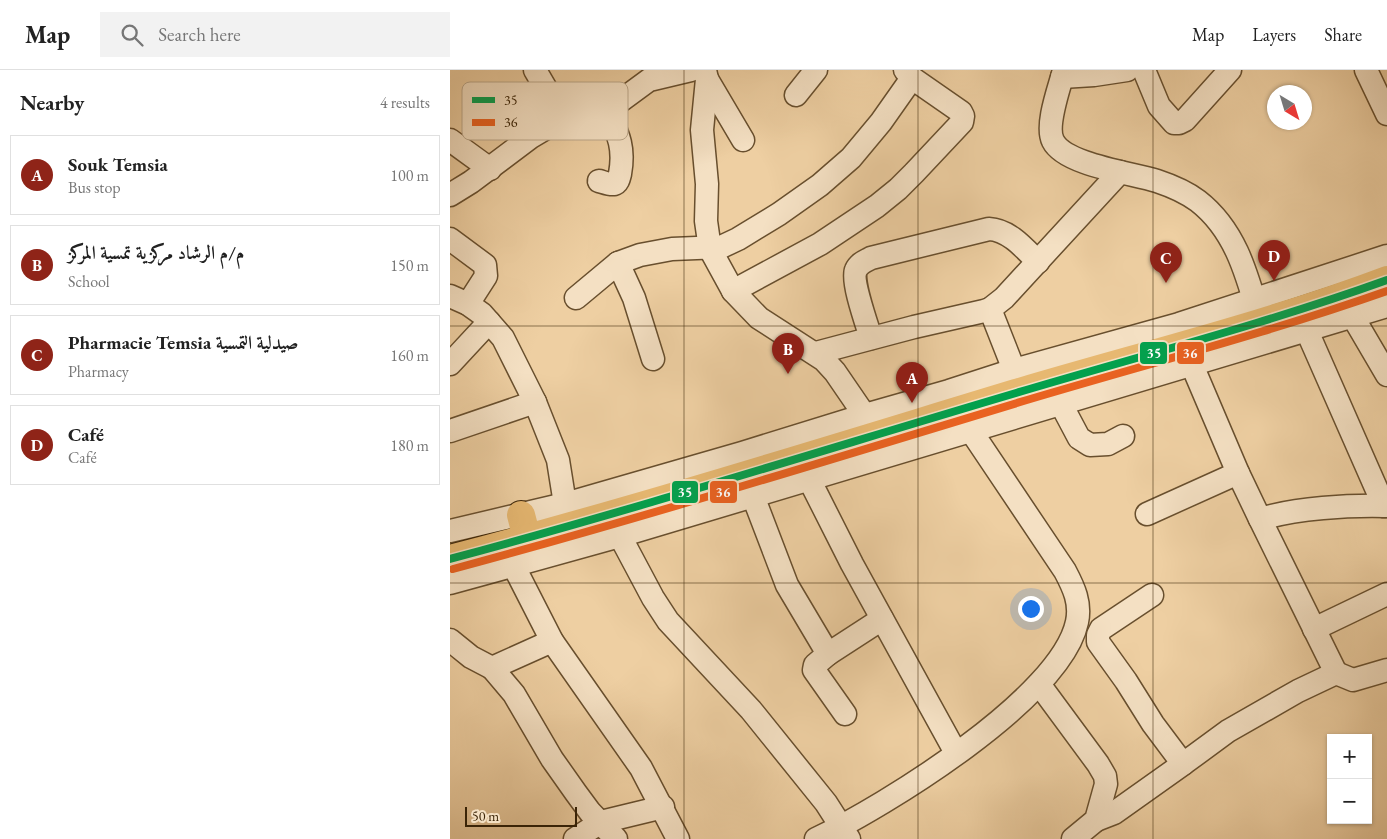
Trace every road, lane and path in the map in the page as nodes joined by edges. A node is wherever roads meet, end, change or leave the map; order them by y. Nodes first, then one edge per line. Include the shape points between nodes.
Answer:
1 (535, 70) edge
2 (816, 70) edge
3 (1127, 70) edge
4 (1144, 70) edge
5 (1230, 70) edge
6 (1366, 70) edge
7 (690, 72) edge
8 (908, 74) edge
9 (1063, 74) edge
10 (542, 82) edge
11 (628, 95) edge
12 (796, 95) dead end
13 (1387, 114) edge
14 (450, 140) edge
15 (528, 140) edge
16 (620, 140) edge
17 (744, 140) dead end
18 (490, 169) junction
19 (1120, 172) junction
20 (599, 181) dead end
21 (450, 195) edge
22 (450, 239) edge
23 (710, 249) junction
24 (1387, 256) edge
25 (1038, 262) junction
26 (618, 263) junction
27 (1387, 280) edge
28 (733, 292) junction
29 (576, 298) dead end
30 (459, 300) edge
31 (1387, 306) edge
32 (990, 309) junction
33 (1353, 317) junction
34 (489, 322) junction
35 (1260, 322) junction
36 (1307, 331) junction
37 (870, 338) junction
38 (816, 354) junction
39 (1188, 356) junction
40 (653, 358) dead end
41 (450, 364) edge
42 (1014, 370) junction
43 (1387, 375) edge
44 (536, 402) junction
45 (1061, 404) junction
46 (996, 411) junction
47 (871, 425) junction
48 (450, 431) edge
49 (971, 431) junction
50 (1123, 436) dead end
51 (804, 469) junction
52 (1238, 473) junction
53 (753, 496) junction
54 (565, 504) junction
55 (1386, 506) edge
56 (1147, 514) dead end
57 (1260, 519) junction
58 (450, 531) edge
59 (620, 536) junction
60 (516, 541) junction
61 (450, 559) edge
62 (450, 583) edge
63 (1387, 594) edge
64 (1152, 596) dead end
65 (882, 619) junction
66 (1314, 628) junction
67 (450, 640) edge
68 (552, 641) junction
69 (828, 654) junction
70 (492, 668) junction
71 (1387, 670) edge
72 (1336, 672) junction
73 (1039, 684) junction
74 (845, 714) dead end
75 (956, 753) junction
76 (1183, 764) junction
77 (663, 807) junction
78 (1096, 820) junction
79 (601, 822) junction
80 (845, 833) edge
81 (575, 839) edge
82 (616, 839) edge
83 (678, 839) edge
84 (816, 839) edge
85 (1072, 839) edge

1 - 10 street
2 - 12 street
3 - 9 street via 1094,75
4 - 5 street via 1159,106 1169,119 1179,123
6 - 13 street
7 - 11 street via 649,80
7 - 17 street
7 - 23 street via 702,130
8 - 23 street via 881,122 835,173 738,239 721,248
8 - 28 street via 961,112 962,122 898,190 878,206 820,244
9 - 19 street via 1051,126 1052,140 1068,155
14 - 18 street
15 - 18 street
16 - 20 street via 622,163 618,180 614,184
18 - 21 street
19 - 25 street
19 - 35 street via 1171,186 1199,202 1214,217 1242,259
22 - 30 street via 485,265 486,276
23 - 26 street via 672,249
23 - 28 street
24 - 35 street
25 - 32 street
25 - 37 street via 1009,236 989,229 871,258 858,266 855,274
26 - 29 street
26 - 40 street via 634,298
27 - 35 main road
28 - 38 street via 759,318
30 - 34 street
31 - 33 street
32 - 37 street
32 - 42 street
33 - 36 street
33 - 43 street
34 - 41 street
34 - 44 street via 503,338
35 - 36 street
35 - 39 main road
35 - 42 street via 1180,324
36 - 55 street
37 - 38 street
38 - 47 street via 835,372
39 - 45 street
39 - 46 main road
39 - 52 street
42 - 47 street via 949,391
44 - 48 street
44 - 54 street via 558,460
45 - 46 street
45 - 50 street via 1079,438 1090,445 1108,444
46 - 47 main road
46 - 49 street
47 - 51 main road
47 - 54 street via 742,454
49 - 51 street
49 - 73 street via 1074,588 1078,605 1071,640
51 - 53 street
51 - 60 main road
51 - 65 street
52 - 56 street
52 - 57 street
53 - 59 street
53 - 69 street via 787,585
54 - 60 street
55 - 57 street via 1282,513
57 - 66 street
58 - 60 street
59 - 60 street
59 - 80 street via 668,621 751,710 826,803
60 - 61 main road
60 - 62 street
60 - 68 street
63 - 66 street
64 - 76 street via 1101,629 1098,642
65 - 69 street
65 - 75 street
66 - 72 street
67 - 70 street
68 - 70 street
68 - 77 street via 641,768
69 - 74 street via 815,665 814,670
70 - 79 street via 514,694 576,793
71 - 72 street via 1353,680
72 - 76 street via 1228,732
73 - 75 street via 1023,701
73 - 78 street via 1105,776 1106,784
75 - 80 street
76 - 78 street via 1114,813
77 - 79 street
77 - 83 street
78 - 85 street
79 - 81 street
79 - 82 street
80 - 84 street

